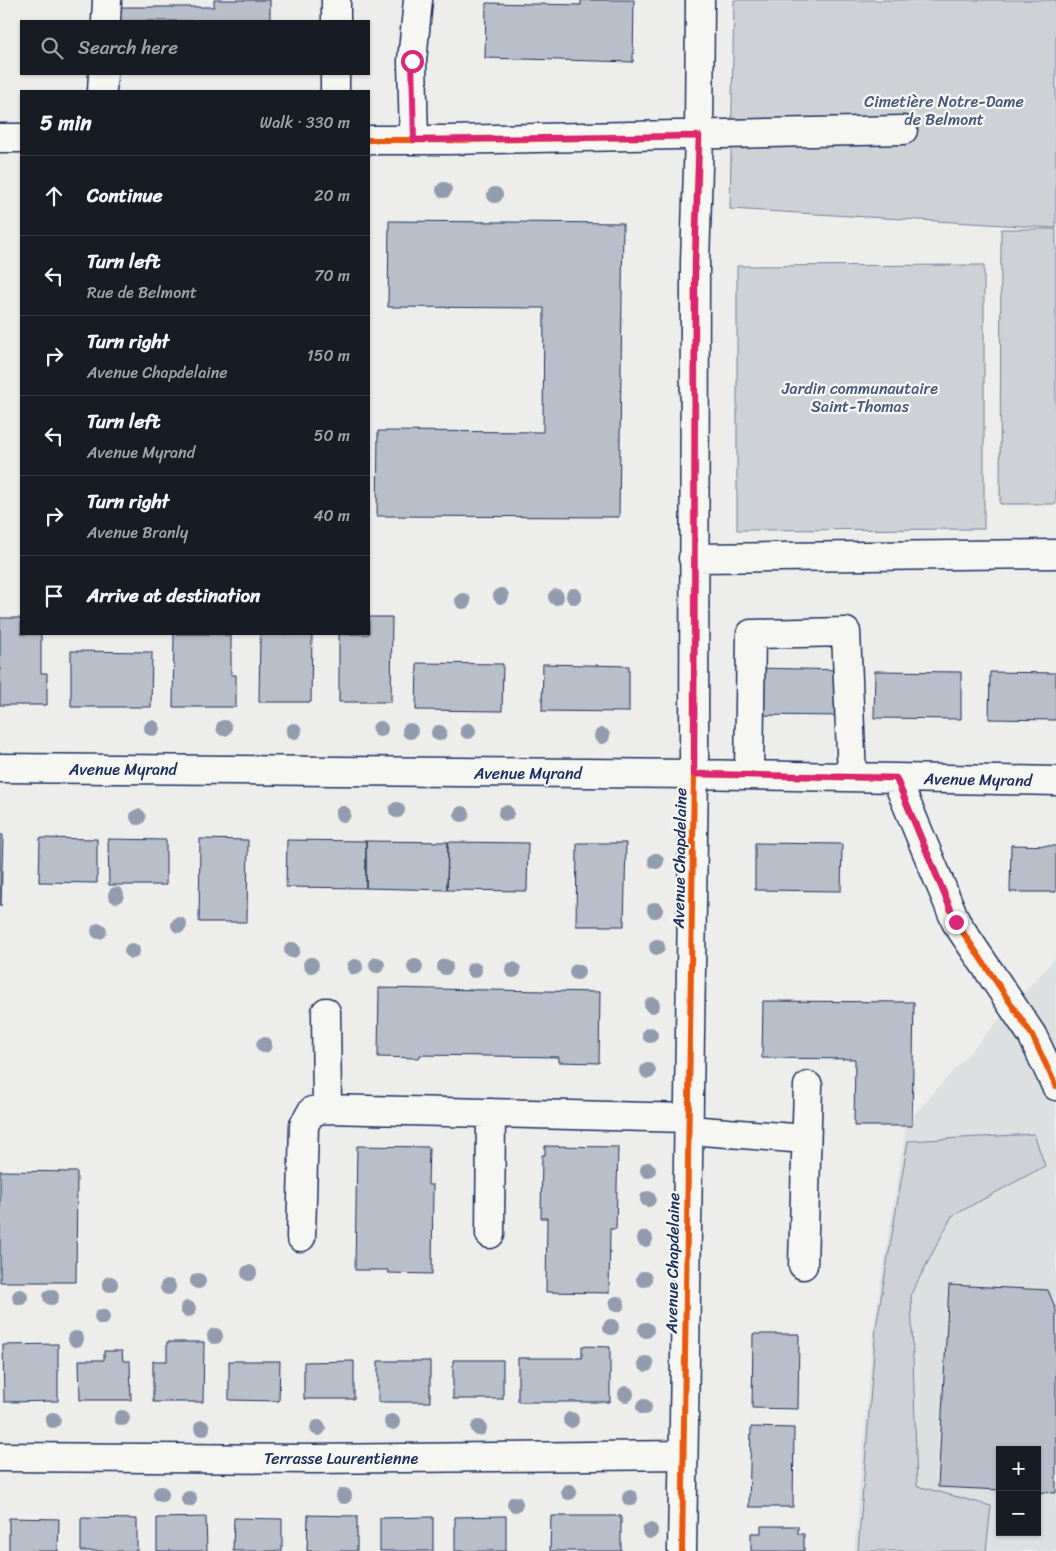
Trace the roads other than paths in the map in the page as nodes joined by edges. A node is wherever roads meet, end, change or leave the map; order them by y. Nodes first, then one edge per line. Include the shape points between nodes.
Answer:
1 (107, 0) edge
2 (336, 0) edge
3 (418, 0) edge
4 (700, 0) edge
5 (106, 20) edge
6 (336, 20) edge
7 (103, 75) edge
8 (335, 75) edge
9 (102, 90) edge
10 (335, 90) edge
11 (903, 130) dead end
12 (699, 136) junction
13 (0, 138) edge
14 (20, 138) edge
15 (370, 140) edge
16 (414, 140) junction
17 (1056, 554) edge
18 (693, 558) junction
19 (0, 768) edge
20 (694, 774) junction
21 (749, 775) junction
22 (852, 777) junction
23 (896, 778) junction
24 (1056, 780) edge
25 (326, 1012) dead end
26 (808, 1086) dead end
27 (1056, 1086) edge
28 (327, 1109) junction
29 (492, 1113) junction
30 (688, 1124) junction
31 (806, 1139) junction
32 (490, 1234) dead end
33 (302, 1237) dead end
34 (803, 1265) dead end
35 (682, 1456) junction
36 (0, 1457) edge
37 (682, 1551) edge

1 - 5 street
2 - 6 street
3 - 16 street via 412,61
4 - 12 street, Avenue Chapdelaine
7 - 9 street
8 - 10 street
11 - 12 street
12 - 16 street
12 - 18 street, Avenue Chapdelaine
13 - 14 street
15 - 16 street
17 - 18 street
18 - 20 street, Avenue Chapdelaine
19 - 20 street, Avenue Myrand
20 - 21 street, Avenue Myrand
20 - 30 street, Avenue Chapdelaine
21 - 22 street, Avenue Myrand
21 - 22 street via 751,634 846,632
22 - 23 street, Avenue Myrand
23 - 24 street, Avenue Myrand
23 - 27 street via 956,922 1032,1034
25 - 28 street
26 - 31 street
28 - 29 street
28 - 33 street via 312,1111 304,1125
29 - 30 street
29 - 32 street
30 - 31 street
30 - 35 street, Avenue Chapdelaine
31 - 34 street
35 - 36 street, Terrasse Laurentienne
35 - 37 street, Avenue Chapdelaine

